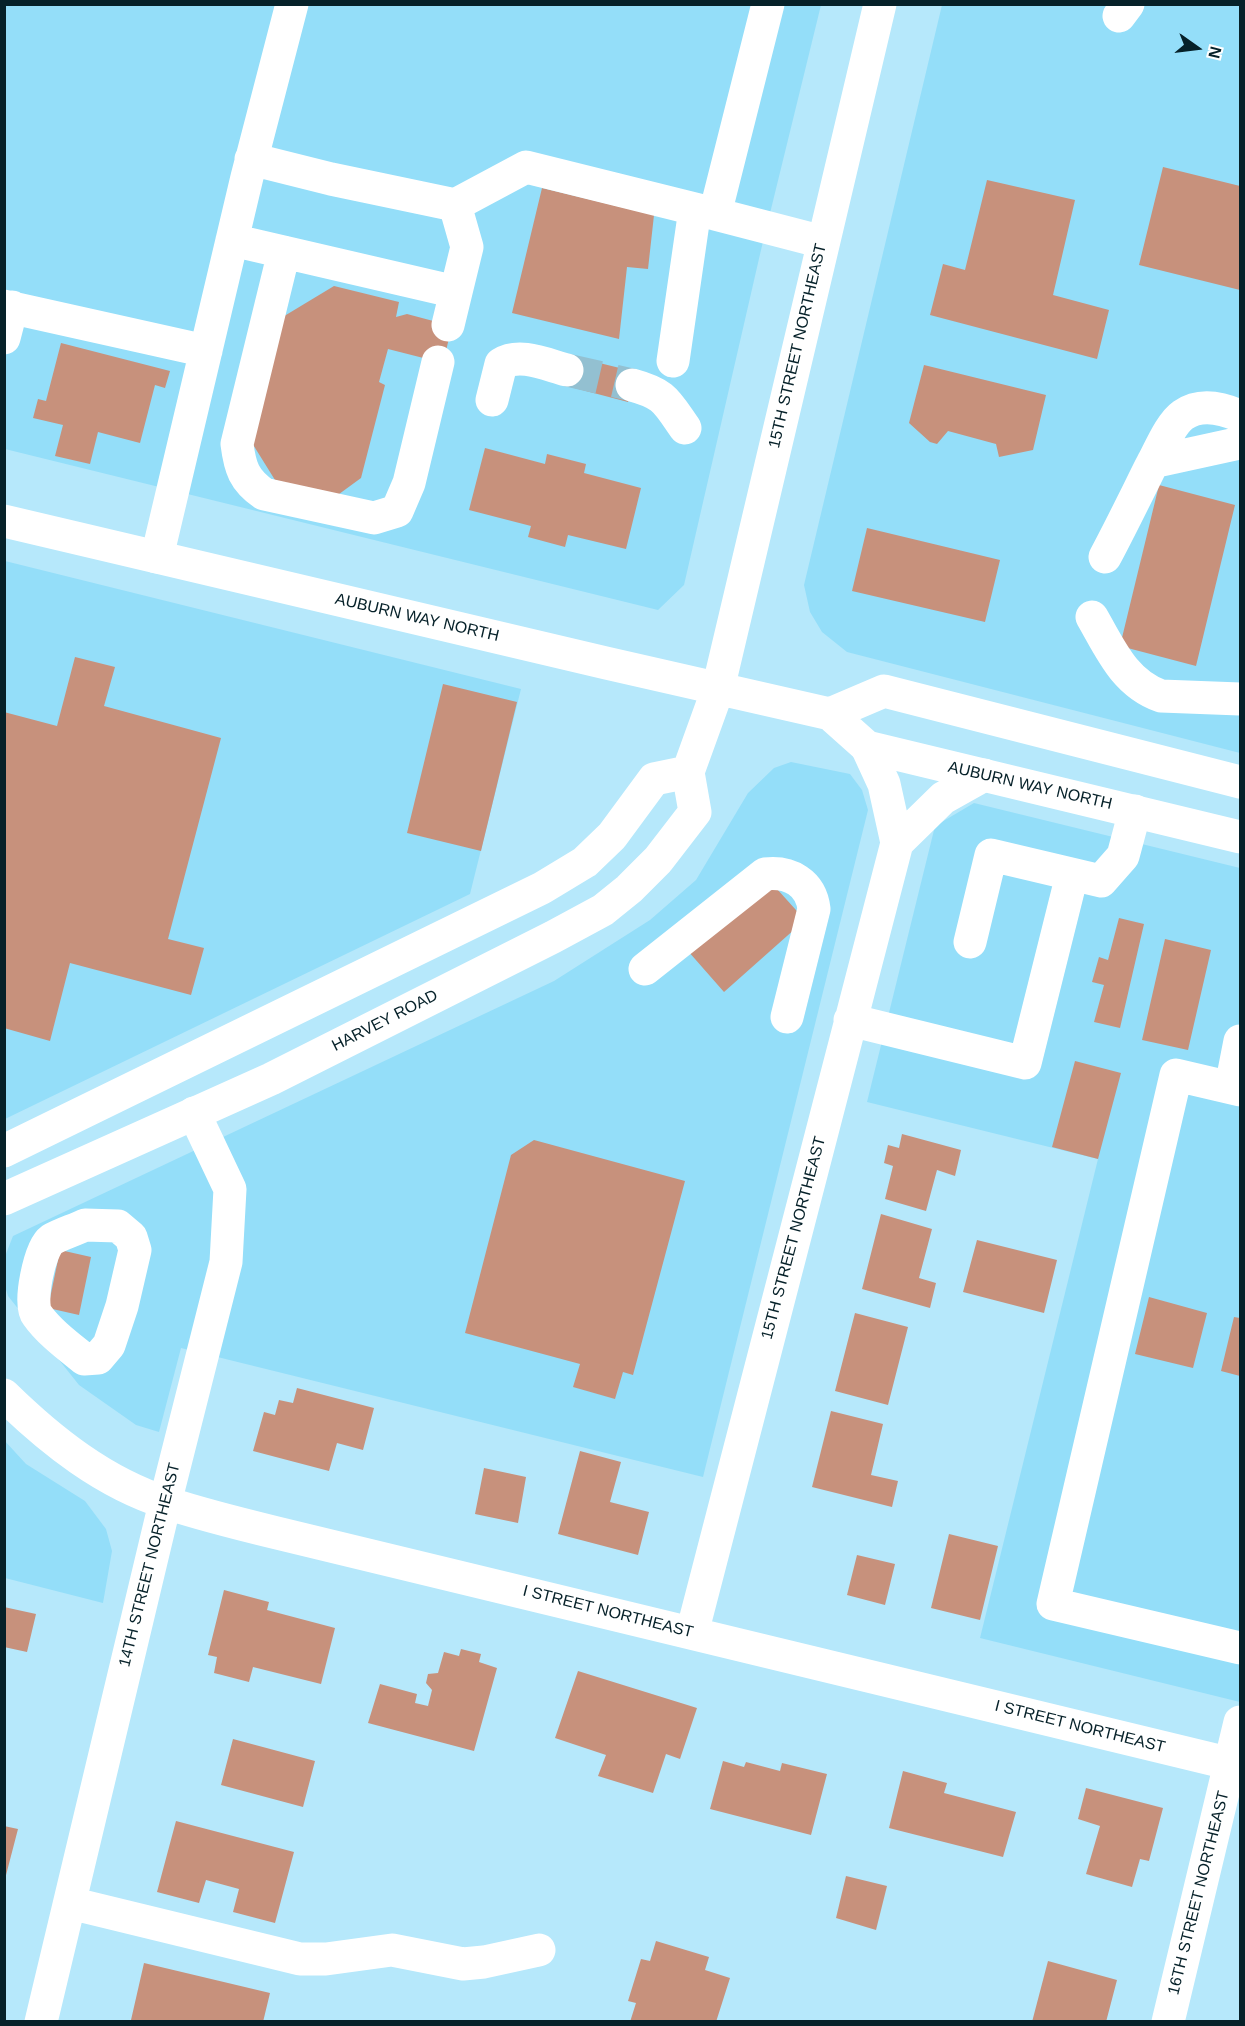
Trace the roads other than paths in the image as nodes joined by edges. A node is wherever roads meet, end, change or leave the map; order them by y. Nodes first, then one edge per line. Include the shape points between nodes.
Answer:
1 (292, 4) edge
2 (768, 4) edge
3 (880, 4) edge
4 (251, 159) junction
5 (455, 205) junction
6 (705, 212) junction
7 (232, 240) junction
8 (823, 242) junction
9 (284, 252) junction
10 (456, 292) junction
11 (7, 317) edge
12 (448, 325) dead end
13 (206, 351) junction
14 (673, 361) dead end
15 (438, 362) dead end
16 (567, 370) tunnel mouth
17 (632, 385) tunnel mouth
18 (492, 400) dead end
19 (1240, 416) edge
20 (685, 428) dead end
21 (1240, 443) edge
22 (1153, 462) junction
23 (4, 521) edge
24 (157, 557) junction
25 (1105, 557) dead end
26 (1092, 617) dead end
27 (718, 689) junction
28 (1240, 699) edge
29 (830, 714) junction
30 (867, 747) junction
31 (688, 772) junction
32 (984, 775) junction
33 (1240, 782) edge
34 (1135, 811) junction
35 (1240, 837) edge
36 (897, 843) junction
37 (1072, 875) junction
38 (970, 942) dead end
39 (382, 968) junction
40 (645, 969) dead end
41 (787, 1017) dead end
42 (850, 1020) junction
43 (1240, 1041) edge
44 (272, 1079) junction
45 (1236, 1089) edge
46 (194, 1113) junction
47 (4, 1151) edge
48 (4, 1199) edge
49 (4, 1395) edge
50 (165, 1503) junction
51 (692, 1633) junction
52 (1240, 1648) edge
53 (1240, 1722) edge
54 (1236, 1765) edge
55 (70, 1903) junction
56 (539, 1950) dead end
57 (41, 2022) edge
58 (1168, 2022) edge

1 - 4 main road
2 - 6 main road
3 - 8 main road, 15TH STREET NORTHEAST
4 - 5 main road
4 - 7 main road
5 - 6 main road via 526,167
5 - 10 main road via 467,247
6 - 8 main road
6 - 14 main road
7 - 9 main road
7 - 13 main road
8 - 27 main road, 15TH STREET NORTHEAST
9 - 10 main road
9 - 15 main road via 237,444 240,467 252,486 264,494 374,518 397,511 409,483
10 - 12 main road
11 - 13 main road
13 - 24 main road
16 - 18 main road via 525,359 507,360 501,364
17 - 20 main road via 664,398
19 - 22 main road via 1211,407 1182,415
21 - 22 main road
22 - 25 main road
23 - 24 main road, AUBURN WAY NORTH
24 - 27 main road, AUBURN WAY NORTH
26 - 28 main road via 1124,671 1149,692 1161,696
27 - 29 main road, AUBURN WAY NORTH
27 - 31 main road, HARVEY ROAD
29 - 30 main road, AUBURN WAY NORTH
29 - 33 main road via 884,691
30 - 32 main road, AUBURN WAY NORTH
30 - 36 main road, 15TH STREET NORTHEAST via 884,784
31 - 39 main road via 654,779 612,836 585,862 542,888
31 - 44 main road, HARVEY ROAD via 695,812 658,860 603,910
32 - 34 main road, AUBURN WAY NORTH
32 - 36 main road via 943,798
34 - 35 main road, AUBURN WAY NORTH
34 - 37 main road via 1123,856 1101,882
36 - 42 main road, 15TH STREET NORTHEAST
37 - 38 main road via 991,855
37 - 42 main road via 1025,1063
39 - 44 main road via 392,981 389,993 295,1042
39 - 47 main road
40 - 41 main road via 765,874 789,875 804,884 813,898 814,909
42 - 51 main road, 15TH STREET NORTHEAST
43 - 45 main road
44 - 46 main road, HARVEY ROAD
45 - 52 main road via 1176,1075 1053,1604
46 - 48 main road, HARVEY ROAD
46 - 50 main road, 14TH STREET NORTHEAST via 230,1189 226,1262
49 - 50 main road, I STREET NORTHEAST via 79,1459
50 - 51 main road, I STREET NORTHEAST
50 - 55 main road, 14TH STREET NORTHEAST
51 - 54 main road, I STREET NORTHEAST
53 - 54 main road, 16TH STREET NORTHEAST
54 - 58 main road, 16TH STREET NORTHEAST
55 - 56 main road via 300,1959 392,1950 463,1964
55 - 57 main road, 14TH STREET NORTHEAST

